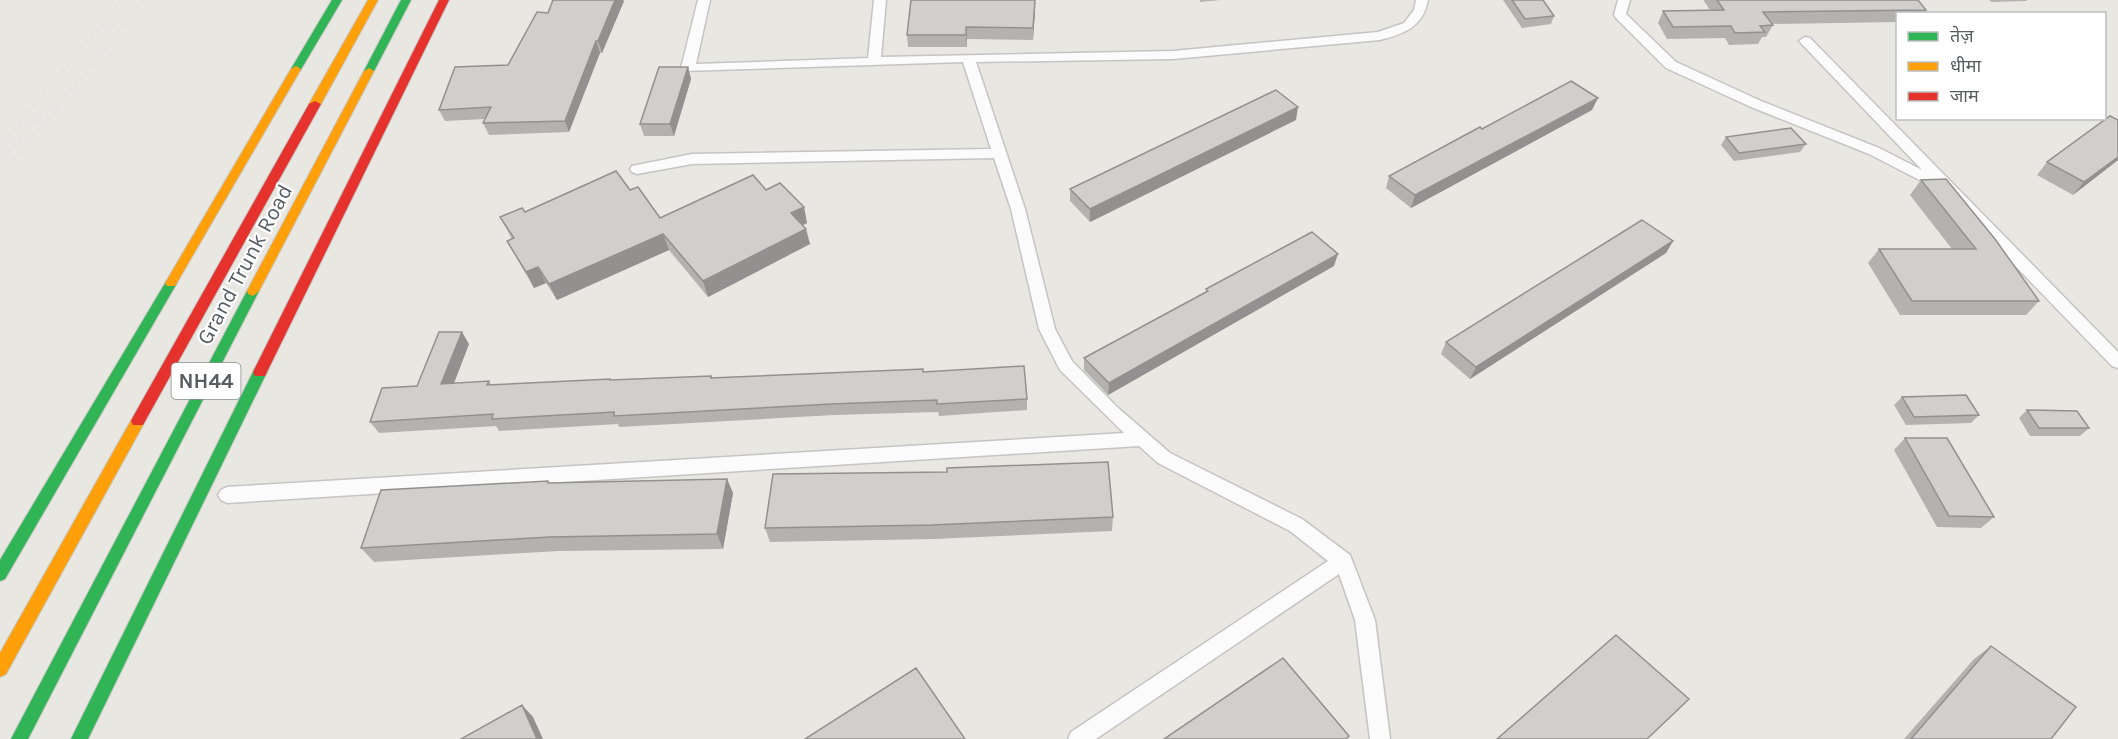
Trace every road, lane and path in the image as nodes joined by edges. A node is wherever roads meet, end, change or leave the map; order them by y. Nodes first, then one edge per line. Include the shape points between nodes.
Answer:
1 (337, 0) edge
2 (373, 0) edge
3 (406, 0) edge
4 (444, 0) edge
5 (704, 0) edge
6 (880, 0) edge
7 (1422, 0) edge
8 (1621, 1) edge
9 (1805, 41) dead end
10 (968, 58) junction
11 (874, 61) junction
12 (1000, 153) junction
13 (637, 169) dead end
14 (1952, 191) junction
15 (2118, 362) edge
16 (1143, 439) junction
17 (227, 495) dead end
18 (1343, 561) junction
19 (0, 574) edge
20 (0, 669) edge
21 (19, 739) edge
22 (79, 739) edge
23 (1078, 739) edge
24 (1380, 739) edge

1 - 19 main road
2 - 20 main road, Grand Trunk Road / NH44
3 - 21 main road, Grand Trunk Road / NH44
4 - 22 main road
5 - 11 street via 688,68
6 - 11 street
7 - 10 street via 1408,26 1380,36 1173,55
8 - 14 street via 1620,15 1671,65 1874,151
9 - 14 street
10 - 11 street
10 - 12 street
12 - 13 street via 692,159
12 - 16 street via 1047,329 1066,365
14 - 15 street
16 - 17 street
16 - 18 street via 1164,458 1296,525
18 - 23 street
18 - 24 street via 1365,620

